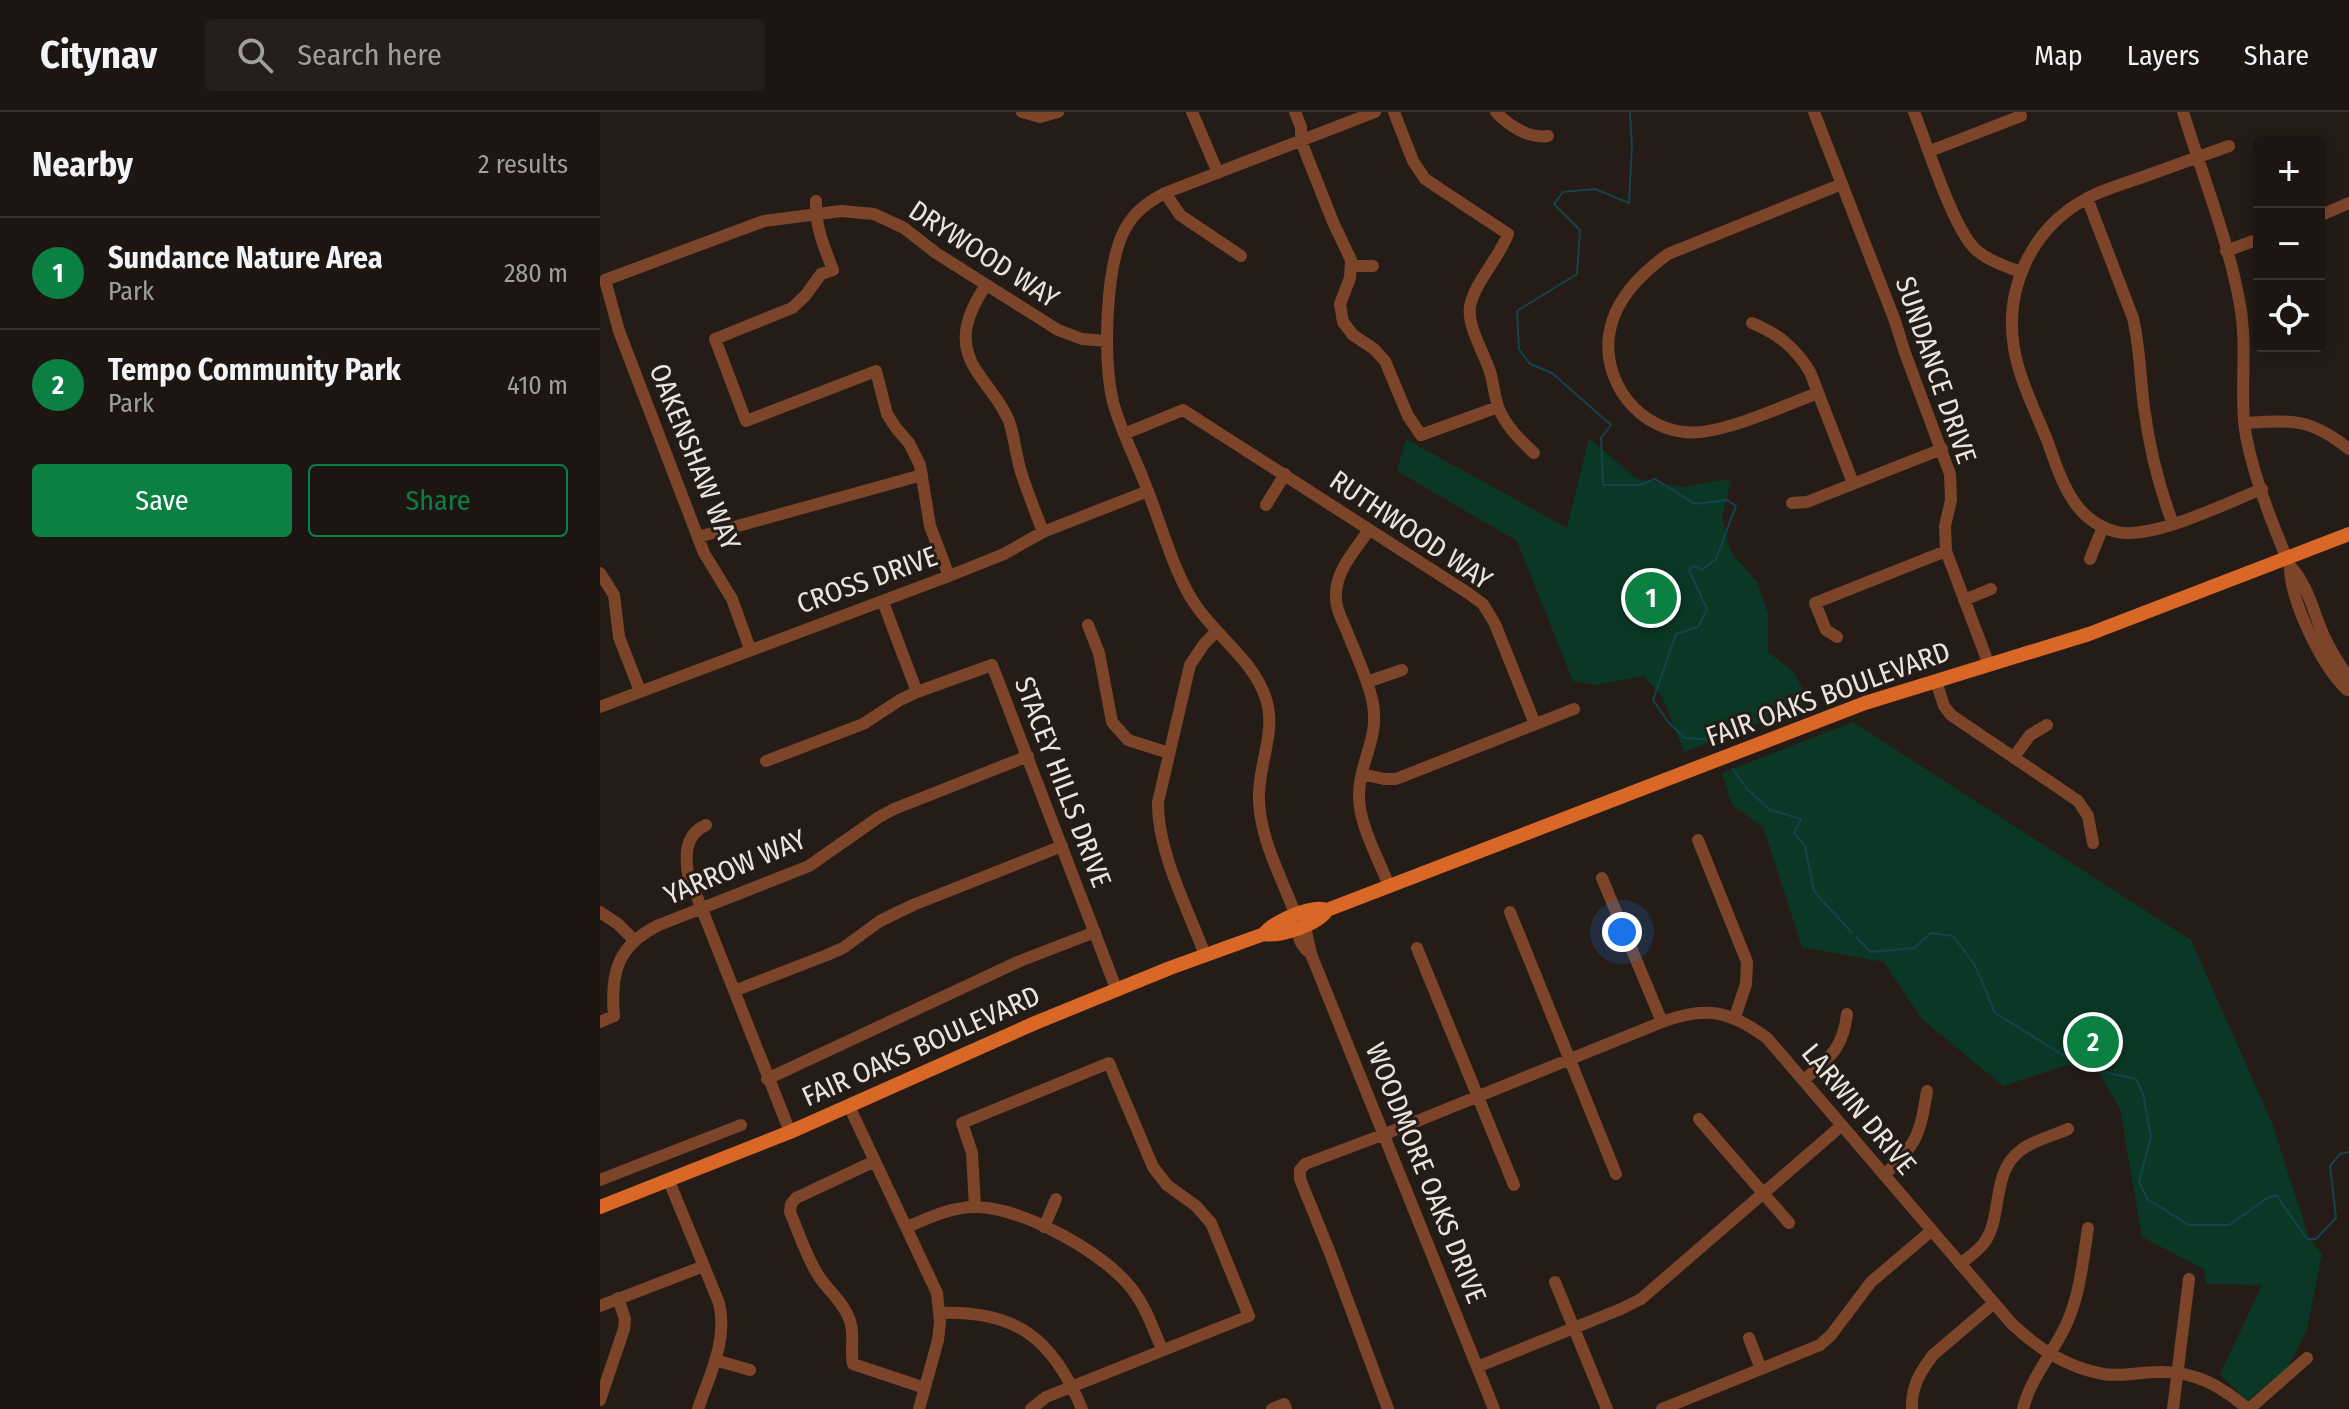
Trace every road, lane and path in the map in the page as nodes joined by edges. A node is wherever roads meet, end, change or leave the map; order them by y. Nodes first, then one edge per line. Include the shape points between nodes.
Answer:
1 (1022, 112) edge
2 (1058, 112) edge
3 (1192, 112) edge
4 (1295, 112) edge
5 (1375, 112) edge
6 (1394, 112) edge
7 (1496, 112) edge
8 (1814, 112) edge
9 (1914, 112) edge
10 (2019, 112) edge
11 (2183, 112) edge
12 (1548, 136) dead end
13 (1301, 141) junction
14 (2229, 146) dead end
15 (1930, 151) junction
16 (2197, 157) junction
17 (1218, 173) junction
18 (1842, 184) junction
19 (1165, 193) junction
20 (2087, 198) junction
21 (816, 201) dead end
22 (2349, 203) edge
23 (2325, 213) edge
24 (815, 216) junction
25 (2253, 241) edge
26 (2226, 251) junction
27 (1241, 256) dead end
28 (1352, 266) junction
29 (1373, 266) dead end
30 (2021, 272) junction
31 (605, 280) joint
32 (986, 285) junction
33 (1752, 323) dead end
34 (2244, 332) junction
35 (2253, 332) edge
36 (1107, 341) junction
37 (1818, 393) junction
38 (1498, 407) junction
39 (2245, 423) junction
40 (1124, 434) junction
41 (1942, 449) junction
42 (2349, 449) edge
43 (1534, 453) dead end
44 (1285, 474) junction
45 (922, 475) junction
46 (1853, 483) junction
47 (2262, 489) junction
48 (1148, 491) junction
49 (1792, 503) dead end
50 (1266, 505) dead end
51 (2173, 524) junction
52 (2103, 527) junction
53 (1369, 530) junction
54 (1043, 532) junction
55 (2349, 534) edge
56 (698, 537) junction
57 (1946, 551) junction
58 (2090, 559) dead end
59 (2288, 562) junction
60 (600, 573) edge
61 (949, 576) junction
62 (1991, 589) dead end
63 (1964, 600) junction
64 (883, 602) junction
65 (1088, 625) dead end
66 (1216, 632) junction
67 (1837, 637) dead end
68 (750, 649) junction
69 (1989, 665) junction
70 (1402, 670) dead end
71 (1936, 681) junction
72 (1367, 682) junction
73 (2349, 689) edge
74 (640, 691) junction
75 (917, 692) junction
76 (600, 707) edge
77 (1574, 709) dead end
78 (1535, 724) junction
79 (2047, 725) dead end
80 (1169, 753) junction
81 (1028, 756) junction
82 (2014, 757) junction
83 (766, 761) dead end
84 (1362, 774) junction
85 (706, 825) dead end
86 (1698, 840) dead end
87 (2093, 843) dead end
88 (1062, 846) junction
89 (1602, 878) dead end
90 (1389, 886) junction
91 (702, 909) junction
92 (600, 912) edge
93 (1510, 912) dead end
94 (1298, 921) junction
95 (1095, 932) junction
96 (634, 940) junction
97 (1417, 948) dead end
98 (1205, 955) junction
99 (734, 991) junction
100 (1117, 991) junction
101 (1847, 1014) dead end
102 (1735, 1017) junction
103 (600, 1022) edge
104 (1662, 1022) junction
105 (1568, 1058) junction
106 (767, 1079) junction
107 (1804, 1080) junction
108 (1927, 1091) dead end
109 (1477, 1095) junction
110 (849, 1106) junction
111 (1699, 1119) dead end
112 (741, 1125) dead end
113 (1841, 1126) junction
114 (2068, 1129) dead end
115 (790, 1132) junction
116 (1385, 1134) junction
117 (875, 1161) junction
118 (1616, 1174) dead end
119 (1884, 1175) junction
120 (600, 1180) edge
121 (669, 1181) junction
122 (1514, 1185) dead end
123 (1762, 1193) junction
124 (1056, 1199) dead end
125 (600, 1207) edge
126 (975, 1207) junction
127 (1789, 1223) dead end
128 (907, 1227) junction
129 (1044, 1227) junction
130 (2088, 1228) dead end
131 (1931, 1231) junction
132 (1960, 1264) junction
133 (704, 1266) junction
134 (2189, 1279) dead end
135 (1555, 1282) dead end
136 (618, 1298) junction
137 (1994, 1303) junction
138 (600, 1306) edge
139 (939, 1313) junction
140 (1573, 1328) junction
141 (1749, 1338) dead end
142 (1162, 1349) junction
143 (2050, 1355) junction
144 (2307, 1358) dead end
145 (715, 1360) junction
146 (1477, 1367) junction
147 (1761, 1369) junction
148 (750, 1370) dead end
149 (2178, 1372) junction
150 (1072, 1386) junction
151 (925, 1388) junction
152 (600, 1400) edge
153 (698, 1409) edge
154 (919, 1409) edge
155 (1031, 1409) edge
156 (1082, 1409) edge
157 (1272, 1409) edge
158 (1286, 1409) edge
159 (1388, 1409) edge
160 (1494, 1409) edge
161 (1607, 1409) edge
162 (1662, 1409) edge
163 (1912, 1409) edge
164 (2023, 1409) edge
165 (2173, 1409) edge
166 (2248, 1409) edge

1 - 2 street via 1040,117
3 - 17 street
4 - 13 street
5 - 13 street, WOODMORE OAKS DRIVE
6 - 38 street via 1425,179 1508,234 1470,307
7 - 12 street via 1527,134
8 - 18 street, SUNDANCE DRIVE
9 - 15 street
10 - 15 street via 2021,116
11 - 16 street
13 - 17 street, WOODMORE OAKS DRIVE
13 - 28 street
14 - 16 street
15 - 30 street via 1968,240 1986,257
16 - 20 street
16 - 26 street
17 - 19 street, WOODMORE OAKS DRIVE
18 - 37 street via 1668,254 1624,298 1609,337 1611,367 1623,396 1644,417 1673,430 1716,430
18 - 41 street, SUNDANCE DRIVE
19 - 27 street via 1180,215
19 - 36 street, WOODMORE OAKS DRIVE via 1134,215 1124,232 1114,261
20 - 30 street via 2044,233
20 - 51 street via 2133,318 2144,411
21 - 24 street
22 - 23 street
24 - 31 street, DRYWOOD WAY via 750,225
24 - 32 street, DRYWOOD WAY via 841,211 874,214 904,228
24 - 45 street via 833,270 821,274 792,308 715,339 746,421 876,371 887,414 916,455
25 - 26 street
26 - 34 street
28 - 29 street
28 - 38 street via 1341,299 1343,322 1379,352 1421,435
30 - 52 street via 2012,317 2019,368 2066,489 2080,510
31 - 56 street, OAKENSHAW WAY via 619,331
32 - 36 street, DRYWOOD WAY via 1058,330
32 - 54 street via 967,318 968,350 976,371 1005,411
33 - 37 street via 1791,346
34 - 35 street
34 - 39 street
36 - 40 street, WOODMORE OAKS DRIVE via 1110,384
37 - 46 street
38 - 43 street
39 - 42 street via 2303,423
39 - 47 street
40 - 44 street, RUTHWOOD WAY via 1183,410
40 - 48 street, WOODMORE OAKS DRIVE
41 - 46 street
41 - 57 street, SUNDANCE DRIVE via 1951,487
44 - 50 street
44 - 53 street, RUTHWOOD WAY
45 - 56 street
45 - 61 street via 930,526
46 - 49 street
47 - 51 street
47 - 59 street
48 - 54 street, CROSS DRIVE
48 - 66 street, WOODMORE OAKS DRIVE via 1182,581
51 - 52 street via 2144,533
52 - 58 street
53 - 72 street via 1343,568 1336,592
53 - 78 street, RUTHWOOD WAY via 1483,604
54 - 61 street, CROSS DRIVE
55 - 59 main road, FAIR OAKS BOULEVARD
56 - 68 street, OAKENSHAW WAY via 732,599
57 - 63 street, SUNDANCE DRIVE
57 - 67 street via 1815,603 1823,625
59 - 69 main road, FAIR OAKS BOULEVARD
59 - 73 street via 2300,577 2300,592 2318,638 2336,659
60 - 74 street via 614,595 619,637
61 - 64 street, CROSS DRIVE
62 - 63 street
63 - 69 street, SUNDANCE DRIVE
64 - 68 street, CROSS DRIVE
64 - 75 street
65 - 80 street via 1112,722 1128,740
66 - 80 street via 1190,665
66 - 94 street, WOODMORE OAKS DRIVE via 1251,668 1270,711 1259,805
68 - 74 street, CROSS DRIVE
69 - 71 main road, FAIR OAKS BOULEVARD
70 - 72 street
71 - 82 street via 1951,715
71 - 90 main road, FAIR OAKS BOULEVARD via 1865,703
72 - 84 street via 1375,719
74 - 76 street, CROSS DRIVE
75 - 81 street, STACEY HILLS DRIVE via 992,665
75 - 83 street via 863,724
77 - 78 street
78 - 84 street via 1396,779
79 - 82 street via 2030,735
80 - 98 street via 1157,819
81 - 88 street, STACEY HILLS DRIVE
81 - 91 street, YARROW WAY via 894,809 809,866
82 - 87 street via 2078,801 2088,816
84 - 90 street via 1360,808
85 - 91 street via 689,841 686,861
86 - 102 street via 1747,962
88 - 95 street, STACEY HILLS DRIVE
88 - 99 street via 904,909 827,955
89 - 104 street
90 - 94 main road, FAIR OAKS BOULEVARD via 1327,910 1319,919
91 - 96 street, YARROW WAY
91 - 99 street
92 - 96 street
93 - 105 street
94 - 98 main road, FAIR OAKS BOULEVARD via 1279,935 1264,934
94 - 116 street, WOODMORE OAKS DRIVE
95 - 100 street, STACEY HILLS DRIVE
95 - 106 street via 1020,961
96 - 103 street via 614,978 614,1016
97 - 109 street
98 - 100 main road, FAIR OAKS BOULEVARD
99 - 106 street
100 - 110 main road, FAIR OAKS BOULEVARD
101 - 107 street via 1837,1049
102 - 104 street, LARWIN DRIVE via 1685,1013
102 - 107 street, LARWIN DRIVE via 1767,1038
104 - 105 street, LARWIN DRIVE
105 - 109 street, LARWIN DRIVE
105 - 118 street
106 - 115 street
107 - 113 street, LARWIN DRIVE
108 - 119 street via 1914,1144
109 - 116 street, LARWIN DRIVE
109 - 122 street
110 - 115 main road, FAIR OAKS BOULEVARD
110 - 117 street
111 - 123 street
112 - 120 street
113 - 119 street, LARWIN DRIVE
113 - 123 street
114 - 132 street via 2012,1158 2001,1180 1990,1233
115 - 121 main road, FAIR OAKS BOULEVARD
116 - 146 street, WOODMORE OAKS DRIVE
116 - 159 street, LARWIN DRIVE via 1305,1164 1300,1179
117 - 128 street
117 - 151 street via 796,1198 790,1212 819,1277 850,1321 853,1364
119 - 131 street, LARWIN DRIVE
121 - 125 main road, FAIR OAKS BOULEVARD
121 - 133 street
123 - 127 street
123 - 140 street via 1641,1299
124 - 129 street
126 - 128 street
126 - 129 street
126 - 142 street via 972,1153 962,1123 1109,1063 1153,1167 1211,1223 1249,1316
128 - 139 street via 937,1293
129 - 142 street via 1113,1268 1140,1300
130 - 143 street via 2077,1296
131 - 132 street, LARWIN DRIVE
131 - 147 street via 1871,1282 1827,1339
132 - 137 street, LARWIN DRIVE
133 - 136 street
133 - 145 street via 723,1320
134 - 149 street
135 - 140 street
136 - 138 street
136 - 152 street via 624,1329
137 - 143 street, LARWIN DRIVE
137 - 163 street via 1926,1364 1914,1388
139 - 150 street via 985,1314 1019,1327 1048,1350
139 - 151 street
140 - 146 street
140 - 161 street
141 - 147 street
142 - 150 street
143 - 149 street, LARWIN DRIVE via 2106,1374
143 - 164 street
144 - 166 street
145 - 148 street
145 - 153 street
146 - 160 street, WOODMORE OAKS DRIVE
147 - 162 street
149 - 165 street
149 - 166 street, LARWIN DRIVE via 2227,1391
150 - 155 street
150 - 156 street
151 - 154 street
157 - 158 street via 1284,1404

